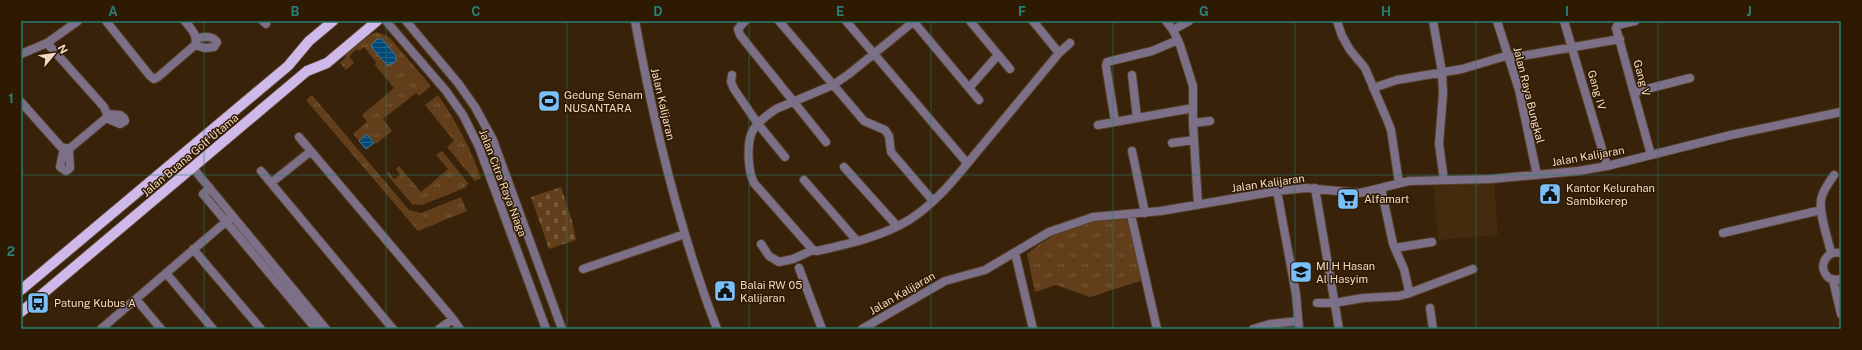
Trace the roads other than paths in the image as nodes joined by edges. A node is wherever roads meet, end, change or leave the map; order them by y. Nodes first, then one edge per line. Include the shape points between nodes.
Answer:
1 (78, 21) edge
2 (106, 21) edge
3 (185, 21) edge
4 (333, 21) edge
5 (377, 21) edge
6 (386, 21) edge
7 (406, 21) edge
8 (635, 21) edge
9 (746, 21) edge
10 (779, 21) edge
11 (846, 21) edge
12 (913, 21) edge
13 (970, 21) edge
14 (1033, 21) edge
15 (1166, 21) edge
16 (1189, 21) edge
17 (1337, 21) edge
18 (1433, 21) edge
19 (1497, 21) edge
20 (1564, 21) edge
21 (1635, 21) edge
22 (1173, 30) junction
23 (1620, 39) junction
24 (1178, 40) junction
25 (47, 43) junction
26 (1070, 43) dead end
27 (1573, 47) junction
28 (1059, 53) junction
29 (21, 54) edge
30 (874, 54) junction
31 (998, 55) junction
32 (1509, 57) junction
33 (296, 59) junction
34 (1010, 69) dead end
35 (307, 71) junction
36 (1442, 72) junction
37 (732, 75) dead end
38 (1132, 75) dead end
39 (1690, 78) dead end
40 (833, 85) junction
41 (969, 88) junction
42 (1374, 88) junction
43 (1634, 92) junction
44 (980, 100) dead end
45 (21, 102) edge
46 (792, 102) junction
47 (1193, 108) junction
48 (1841, 112) edge
49 (1137, 118) junction
50 (1115, 121) junction
51 (1210, 121) dead end
52 (1193, 123) junction
53 (758, 124) junction
54 (1098, 124) dead end
55 (299, 137) dead end
56 (1194, 140) junction
57 (826, 142) dead end
58 (1172, 143) dead end
59 (311, 151) junction
60 (1132, 151) dead end
61 (1651, 155) junction
62 (785, 157) dead end
63 (967, 163) junction
64 (1607, 166) junction
65 (844, 167) dead end
66 (193, 168) junction
67 (261, 171) dead end
68 (1537, 175) junction
69 (1834, 175) dead end
70 (804, 180) dead end
71 (1444, 180) junction
72 (1399, 182) junction
73 (271, 183) junction
74 (210, 188) junction
75 (1315, 188) junction
76 (1381, 188) junction
77 (1277, 191) junction
78 (933, 202) junction
79 (1198, 205) junction
80 (1821, 210) junction
81 (1145, 213) junction
82 (1131, 215) junction
83 (232, 216) junction
84 (226, 222) junction
85 (897, 226) junction
86 (1723, 233) dead end
87 (685, 234) junction
88 (857, 242) junction
89 (1432, 242) dead end
90 (760, 244) dead end
91 (1395, 248) junction
92 (193, 249) junction
93 (813, 250) junction
94 (1015, 253) junction
95 (1831, 253) junction
96 (1841, 253) edge
97 (799, 268) dead end
98 (583, 269) dead end
99 (1473, 269) dead end
100 (166, 273) junction
101 (1837, 280) edge
102 (21, 290) edge
103 (1408, 291) junction
104 (292, 294) junction
105 (136, 299) junction
106 (552, 301) junction
107 (1317, 303) dead end
108 (1334, 303) junction
109 (537, 307) junction
110 (1430, 308) dead end
111 (21, 312) edge
112 (1841, 314) edge
113 (453, 319) junction
114 (1298, 325) edge
115 (872, 326) edge
116 (105, 328) edge
117 (161, 329) edge
118 (213, 329) edge
119 (261, 329) edge
120 (316, 329) edge
121 (326, 329) edge
122 (393, 329) edge
123 (439, 329) edge
124 (460, 329) edge
125 (546, 329) edge
126 (562, 329) edge
127 (717, 329) edge
128 (822, 329) edge
129 (862, 329) edge
130 (1033, 329) edge
131 (1157, 329) edge
132 (1253, 329) edge
133 (1339, 329) edge
134 (1433, 329) edge

1 - 25 street
2 - 3 street via 152,78 158,78 195,42
4 - 33 main road, Jalan Buana Golf Utama via 309,41
5 - 35 main road, Jalan Buana Golf Utama via 327,63
6 - 109 street, Jalan Citra Raya Niaga via 446,91 463,115 479,147
7 - 106 street, Jalan Citra Raya Niaga via 458,83 493,140
8 - 87 street, Jalan Kalijaran via 657,132
9 - 46 street via 739,27 739,33
10 - 40 street
11 - 30 street
12 - 30 street
12 - 41 street
13 - 31 street
14 - 28 street
15 - 22 street
16 - 22 street
17 - 42 street via 1342,36 1365,68
18 - 36 street
19 - 32 street, Jalan Raya Bungkal
20 - 27 street, Gang IV
21 - 23 street, Gang V via 1616,27
22 - 24 street
23 - 27 street
23 - 43 street, Gang V
24 - 47 street via 1193,86
24 - 50 street via 1108,62 1106,66
25 - 29 street
25 - 45 street via 104,107 106,116 74,146 66,149
26 - 28 street
27 - 32 street
27 - 64 street, Gang IV
28 - 63 street
30 - 40 street
30 - 63 street
31 - 34 street
31 - 41 street
32 - 36 street
32 - 68 street, Jalan Raya Bungkal via 1528,125
33 - 35 main road
33 - 102 main road, Jalan Buana Golf Utama
35 - 66 main road, Jalan Buana Golf Utama
36 - 42 street via 1397,80
36 - 71 street via 1439,139
37 - 53 street via 733,87
38 - 49 street
39 - 43 street
40 - 46 street
40 - 78 street via 864,121 885,130 889,136 891,152
41 - 44 street
42 - 72 street via 1391,130
43 - 61 street, Gang V
46 - 53 street via 776,109
46 - 57 street
47 - 49 street
47 - 52 street
48 - 61 street, Jalan Kalijaran
49 - 50 street
50 - 54 street
51 - 52 street
52 - 56 street
53 - 62 street
53 - 93 street via 751,136 749,154 754,183
55 - 59 street
56 - 58 street
56 - 79 street
59 - 73 street
59 - 113 street
60 - 81 street
61 - 64 street, Jalan Kalijaran
63 - 78 street
64 - 68 street, Jalan Kalijaran
65 - 85 street
66 - 74 street
66 - 111 main road, Jalan Buana Golf Utama
67 - 73 street
68 - 71 street, Jalan Kalijaran
69 - 80 street via 1823,194
70 - 88 street
71 - 72 street, Jalan Kalijaran
72 - 76 street, Jalan Kalijaran
73 - 122 street
74 - 83 street
74 - 84 street via 203,194
75 - 76 street, Jalan Kalijaran via 1352,194
75 - 77 street, Jalan Kalijaran
75 - 108 street
76 - 91 street
77 - 79 street, Jalan Kalijaran
77 - 114 street via 1296,294
78 - 85 street
79 - 81 street, Jalan Kalijaran
80 - 86 street
80 - 95 street
81 - 82 street, Jalan Kalijaran
82 - 94 street, Jalan Kalijaran via 1086,218 1049,232
82 - 131 street
83 - 84 street
83 - 104 street
84 - 92 street
84 - 104 street
85 - 88 street
87 - 98 street
87 - 127 street, Jalan Kalijaran
88 - 93 street
89 - 91 street
90 - 93 street via 769,256 779,262
91 - 103 street via 1404,269
92 - 100 street
92 - 119 street
94 - 115 street, Jalan Kalijaran via 985,270 945,281
94 - 130 street
95 - 96 street
95 - 101 street via 1824,259 1822,268 1826,276
97 - 128 street
99 - 103 street
100 - 105 street
100 - 118 street
101 - 112 street
103 - 108 street via 1399,296
104 - 120 street
104 - 121 street
105 - 116 street
105 - 117 street
106 - 109 street
106 - 126 street, Jalan Citra Raya Niaga
107 - 108 street
108 - 133 street
109 - 125 street, Jalan Citra Raya Niaga
110 - 134 street
113 - 123 street
113 - 124 street
114 - 132 street via 1270,324
115 - 129 street, Jalan Kalijaran

